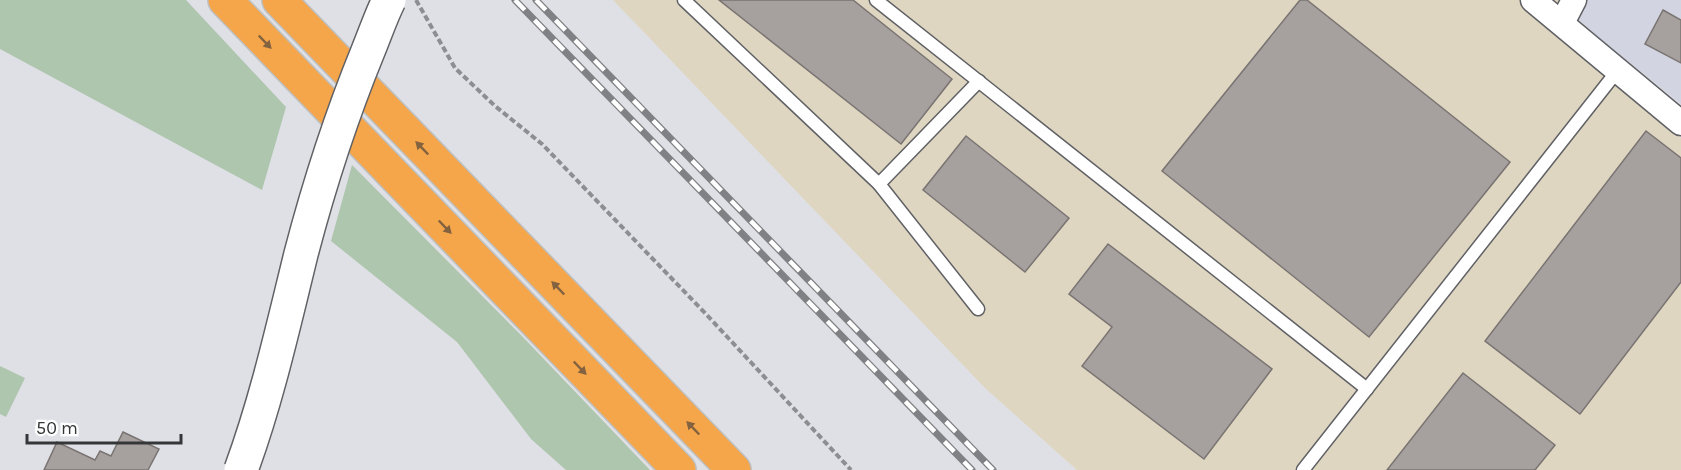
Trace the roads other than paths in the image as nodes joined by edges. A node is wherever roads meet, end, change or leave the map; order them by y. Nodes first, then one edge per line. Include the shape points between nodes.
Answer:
1 (225, 0) edge
2 (279, 0) edge
3 (389, 0) edge
4 (684, 0) edge
5 (876, 0) edge
6 (1533, 0) edge
7 (1574, 0) edge
8 (1562, 23) junction
9 (1618, 70) junction
10 (979, 81) junction
11 (1681, 123) edge
12 (879, 184) junction
13 (978, 309) dead end
14 (1367, 389) junction
15 (242, 470) edge
16 (680, 470) edge
17 (734, 470) edge
18 (1303, 470) edge

1 -> 16 highway
17 -> 2 highway
3 - 15 main road, bridge via 333,145 266,396
4 - 12 lane
5 - 10 lane
6 - 8 street
7 - 8 street
8 - 9 street
9 - 11 street
9 - 14 lane
10 - 12 lane
10 - 14 lane
12 - 13 lane
14 - 18 lane

